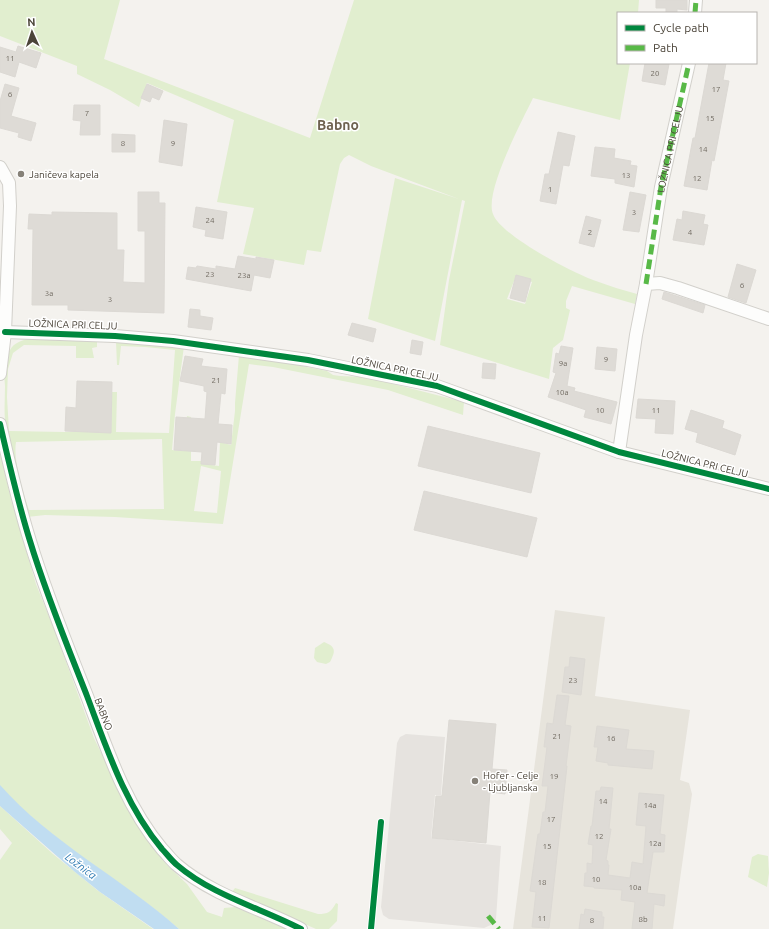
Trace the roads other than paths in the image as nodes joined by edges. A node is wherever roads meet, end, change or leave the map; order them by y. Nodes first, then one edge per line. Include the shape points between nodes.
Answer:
1 (696, 0) edge
2 (695, 12) edge
3 (689, 64) edge
4 (0, 167) edge
5 (646, 284) junction
6 (769, 319) edge
7 (5, 332) junction
8 (0, 374) edge
9 (0, 424) edge
10 (619, 452) junction
11 (769, 489) edge
12 (301, 929) edge

1 - 2 street
3 - 5 street, LOŽNICA PRI CELJU via 661,187
4 - 7 street via 9,183 10,206
5 - 6 street via 660,283 678,288
5 - 10 street, LOŽNICA PRI CELJU
7 - 8 street
7 - 10 street, LOŽNICA PRI CELJU via 173,341 308,360 437,386
9 - 12 street, BABNO via 30,542 52,607 114,767 141,820 176,864 199,881
10 - 11 street, LOŽNICA PRI CELJU

